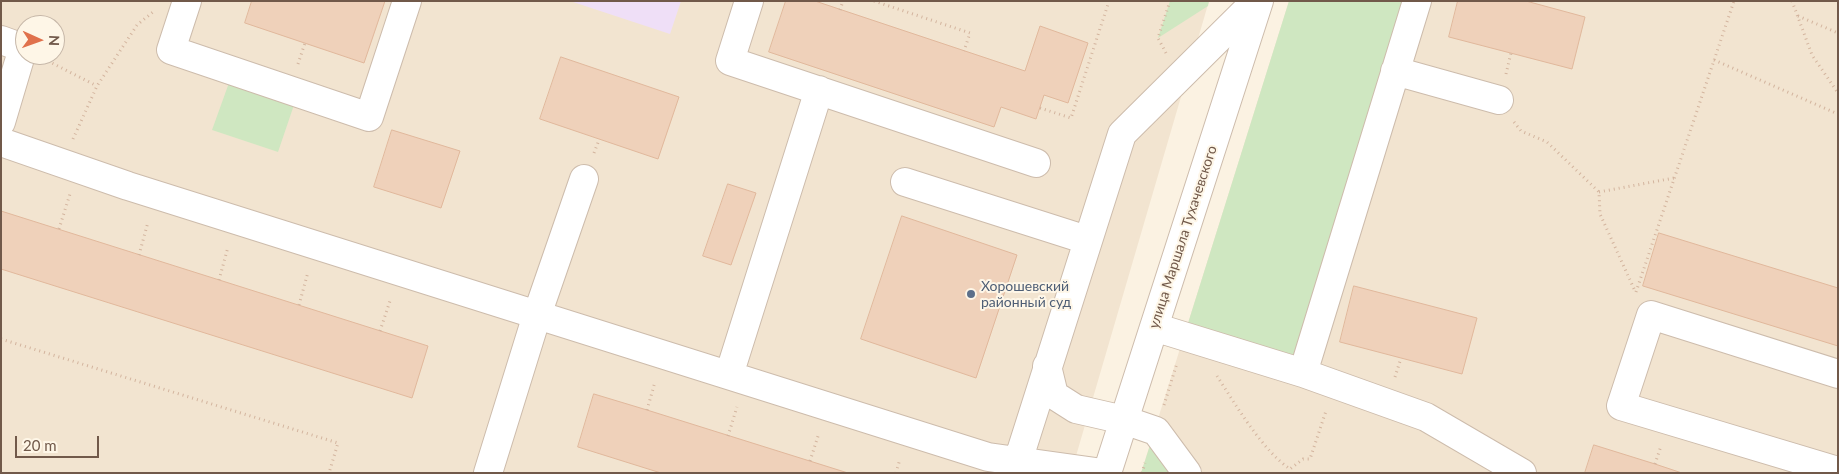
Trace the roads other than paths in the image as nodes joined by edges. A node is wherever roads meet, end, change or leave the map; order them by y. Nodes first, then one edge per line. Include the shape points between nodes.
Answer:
1 (187, 1) edge
2 (407, 1) edge
3 (749, 1) edge
4 (1258, 1) edge
5 (1416, 1) edge
6 (1, 40) edge
7 (1395, 71) junction
8 (819, 90) junction
9 (1499, 100) road end
10 (1, 122) edge
11 (1, 142) edge
12 (1036, 163) dead end
13 (584, 179) dead end
14 (906, 182) dead end
15 (1088, 240) junction
16 (537, 315) junction
17 (1154, 328) junction
18 (1047, 366) junction
19 (1303, 373) junction
20 (1838, 374) edge
21 (729, 375) junction
22 (1124, 420) junction
23 (1018, 461) junction
24 (1838, 471) edge
25 (488, 473) edge
26 (1103, 473) edge
27 (1107, 473) edge
28 (1187, 473) edge
29 (1522, 473) edge

1 - 2 street via 170,50 369,117
3 - 8 street via 730,61
4 - 15 street via 1122,134
4 - 17 street, улица Маршала Тухачевского
5 - 7 street
6 - 10 street via 23,48
7 - 9 street
7 - 19 street
8 - 12 street
8 - 21 street
11 - 16 street via 157,195
13 - 16 street
14 - 15 street
15 - 18 street
16 - 21 street
16 - 25 street
17 - 19 street
17 - 22 street, улица Маршала Тухачевского
18 - 22 street via 1054,395 1076,409
18 - 23 street
19 - 29 street via 1426,416
20 - 24 street via 1651,315 1621,406
21 - 23 street via 988,457
22 - 27 street, улица Маршала Тухачевского
22 - 28 street via 1156,431
23 - 26 street

